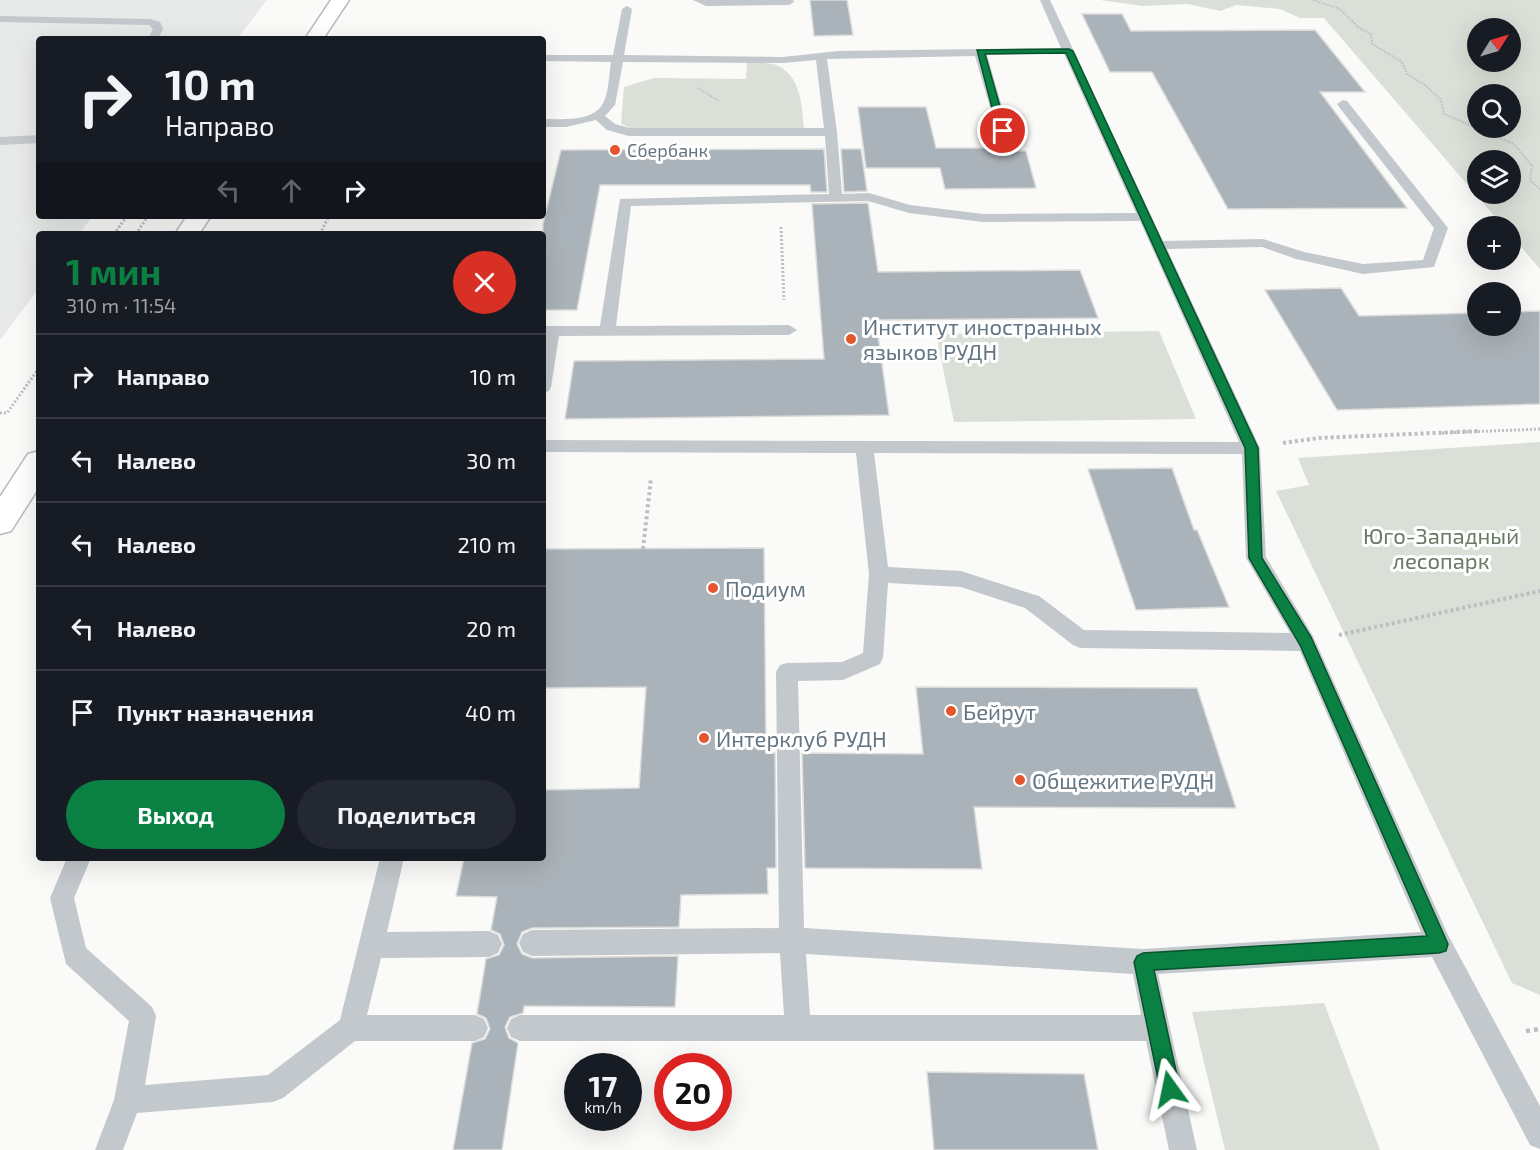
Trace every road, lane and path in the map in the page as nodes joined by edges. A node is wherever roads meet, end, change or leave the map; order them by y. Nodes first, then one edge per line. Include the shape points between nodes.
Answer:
1 (340, 0) edge
2 (698, 0) edge
3 (1045, 0) edge
4 (1313, 0) edge
5 (789, 2) dead end
6 (627, 9) dead end
7 (0, 19) edge
8 (154, 36) edge
9 (316, 36) edge
10 (1069, 51) junction
11 (980, 52) junction
12 (821, 57) junction
13 (546, 58) edge
14 (619, 58) junction
15 (665, 58) junction
16 (1343, 104) dead end
17 (598, 116) junction
18 (546, 123) edge
19 (1003, 131) dead end
20 (770, 132) junction
21 (831, 132) junction
22 (36, 140) edge
23 (0, 141) edge
24 (1540, 189) edge
25 (836, 198) junction
26 (779, 199) junction
27 (1146, 218) junction
28 (1158, 245) junction
29 (784, 304) dead end
30 (789, 330) dead end
31 (547, 331) edge
32 (607, 331) junction
33 (36, 373) edge
34 (0, 413) edge
35 (1540, 429) edge
36 (546, 446) edge
37 (864, 447) junction
38 (1251, 448) junction
39 (36, 467) edge
40 (648, 506) dead end
41 (0, 522) edge
42 (643, 549) dead end
43 (879, 574) junction
44 (1540, 591) edge
45 (1306, 642) junction
46 (78, 861) edge
47 (391, 861) edge
48 (792, 940) junction
49 (489, 944) dead end
50 (532, 944) dead end
51 (1439, 944) junction
52 (371, 945) junction
53 (1143, 962) junction
54 (351, 1028) junction
55 (475, 1028) dead end
56 (520, 1028) dead end
57 (798, 1028) junction
58 (1157, 1028) junction
59 (128, 1100) junction
60 (1540, 1135) edge
61 (110, 1150) edge
62 (1183, 1150) edge

1 - 9 main road
2 - 5 lane
3 - 10 lane
4 - 24 path via 1340,9 1371,34 1372,44 1402,62 1407,74 1441,100 1444,114 1514,144 1532,166 1530,180
6 - 14 lane
7 - 8 lane via 151,21 158,29
10 - 11 lane
10 - 27 lane
11 - 12 lane
11 - 19 lane
12 - 15 lane
12 - 21 lane
13 - 14 lane
14 - 15 lane
14 - 17 lane via 609,105
15 - 20 path via 672,72
16 - 28 lane via 1441,228 1430,264 1364,269 1301,256 1263,243
17 - 18 lane
17 - 20 lane via 611,127 630,132
20 - 21 lane
21 - 25 lane
22 - 23 lane
25 - 26 lane
25 - 27 lane via 869,197 909,209 983,218
26 - 29 path
26 - 32 lane via 625,202
27 - 28 lane
28 - 38 lane
30 - 32 lane
31 - 32 lane
33 - 34 path via 7,413
35 - 38 path via 1318,438
36 - 37 lane
37 - 38 lane
37 - 43 lane
38 - 45 lane via 1256,558
39 - 41 main road
40 - 42 path
43 - 45 lane via 961,579 1032,602 1080,639
43 - 48 lane via 873,658 843,671 787,672
44 - 45 path
45 - 51 lane
46 - 59 lane via 62,898 75,955 143,1016
47 - 52 lane
48 - 50 lane
48 - 53 lane
48 - 57 lane
49 - 52 lane
51 - 53 lane
51 - 60 lane
52 - 54 lane
53 - 58 lane
54 - 55 lane
54 - 59 lane via 273,1088
56 - 57 lane
57 - 58 lane
58 - 62 lane
59 - 61 lane

